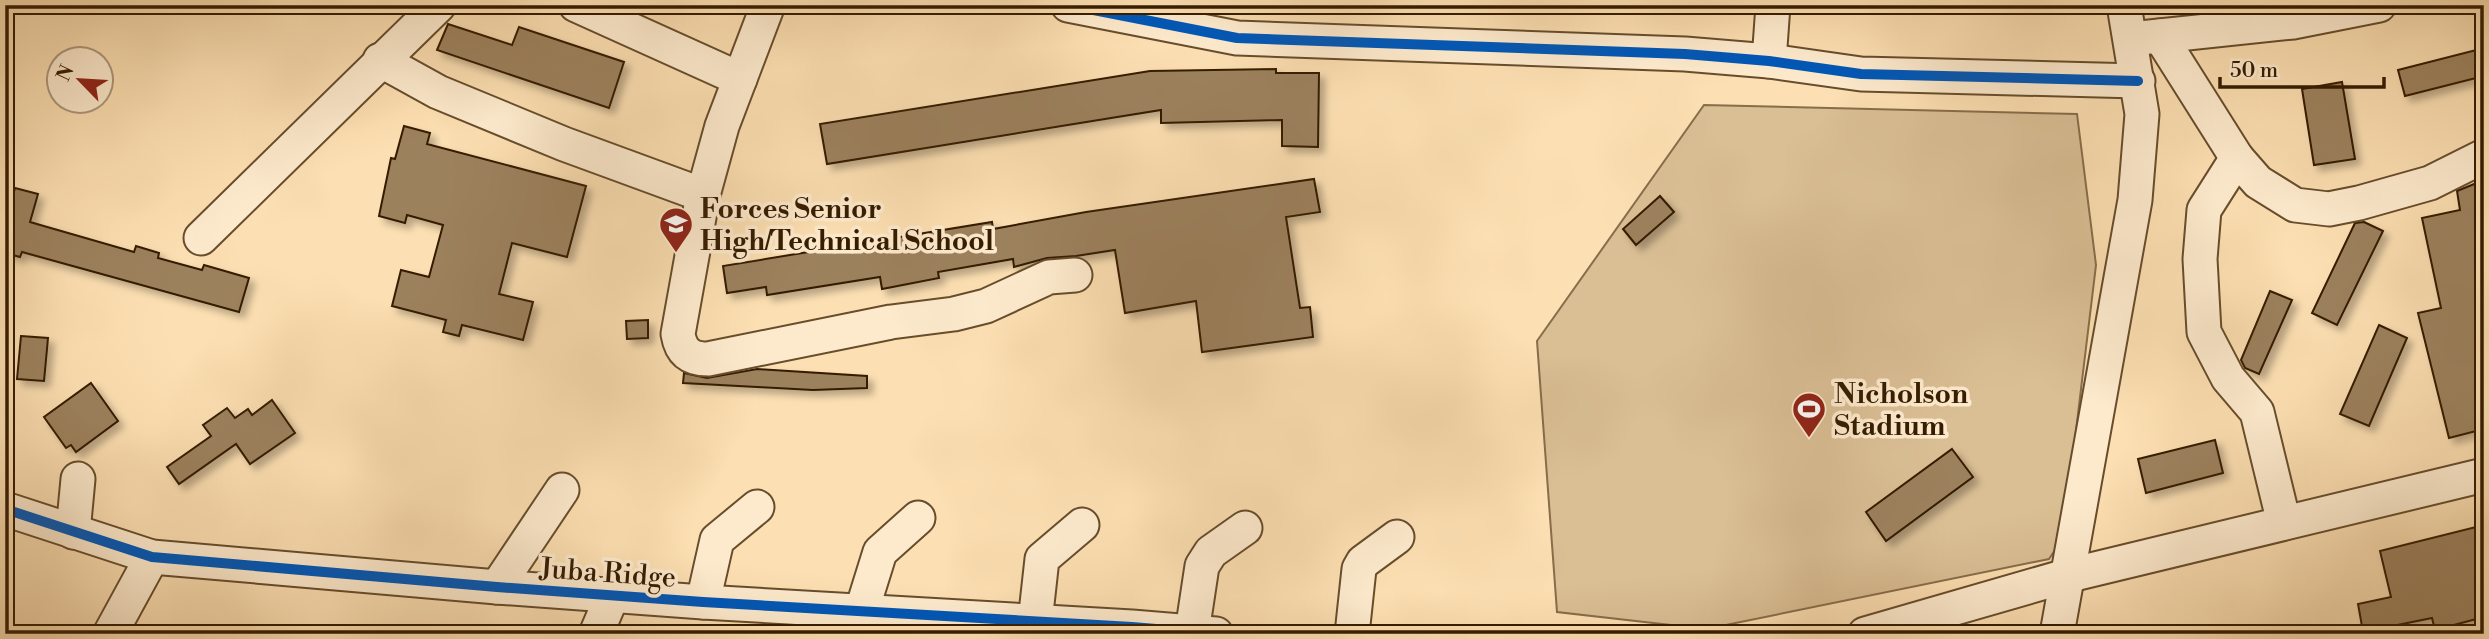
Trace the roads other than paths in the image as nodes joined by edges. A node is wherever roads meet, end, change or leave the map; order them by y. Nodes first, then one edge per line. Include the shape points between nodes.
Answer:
1 (439, 5) edge
2 (576, 5) edge
3 (768, 5) edge
4 (1068, 5) edge
5 (1773, 5) edge
6 (2124, 5) edge
7 (2379, 5) edge
8 (1122, 10) edge
9 (2233, 17) edge
10 (2145, 38) junction
11 (380, 60) junction
12 (1769, 61) junction
13 (740, 79) junction
14 (2138, 81) junction
15 (2484, 156) edge
16 (2237, 158) junction
17 (703, 195) junction
18 (201, 237) dead end
19 (1075, 275) dead end
20 (2484, 475) edge
21 (78, 479) dead end
22 (562, 490) dead end
23 (757, 507) dead end
24 (5, 509) edge
25 (918, 518) dead end
26 (2284, 523) junction
27 (1082, 525) dead end
28 (1245, 528) dead end
29 (73, 531) junction
30 (1397, 537) dead end
31 (152, 557) junction
32 (2066, 576) junction
33 (497, 587) junction
34 (613, 594) junction
35 (703, 602) junction
36 (856, 620) edge
37 (1035, 622) junction
38 (1204, 633) edge
39 (110, 634) edge
40 (596, 634) edge
41 (1352, 634) edge
42 (1865, 634) edge
43 (2057, 634) edge

1 - 11 street
2 - 13 street
3 - 13 street
4 - 8 street
5 - 12 street
6 - 10 street
7 - 9 street via 2293,22
8 - 12 street via 1237,38 1537,47
9 - 10 street
10 - 14 street
10 - 16 street
11 - 17 street via 451,97
11 - 18 street
12 - 14 street via 1861,74
13 - 17 street
14 - 32 street via 2142,114 2135,200
15 - 16 street via 2430,183 2329,209 2295,205 2258,181
16 - 26 street via 2204,210 2200,259 2204,332 2228,378 2257,412
17 - 19 street via 678,334 686,354 696,359 954,314 986,306 1049,277
20 - 26 street
21 - 29 street
22 - 33 street
23 - 35 street via 717,540
24 - 29 street, Juba Ridge
25 - 36 street via 880,552
26 - 32 street
27 - 37 street via 1042,559
28 - 38 street via 1202,566
29 - 31 street, Juba Ridge
30 - 41 street via 1359,569
31 - 33 street, Juba Ridge
31 - 39 street
32 - 42 street
32 - 43 street
33 - 34 street, Juba Ridge
34 - 35 street, Juba Ridge
34 - 40 street
35 - 36 street, Juba Ridge
36 - 37 street, Juba Ridge
37 - 38 street, Juba Ridge

